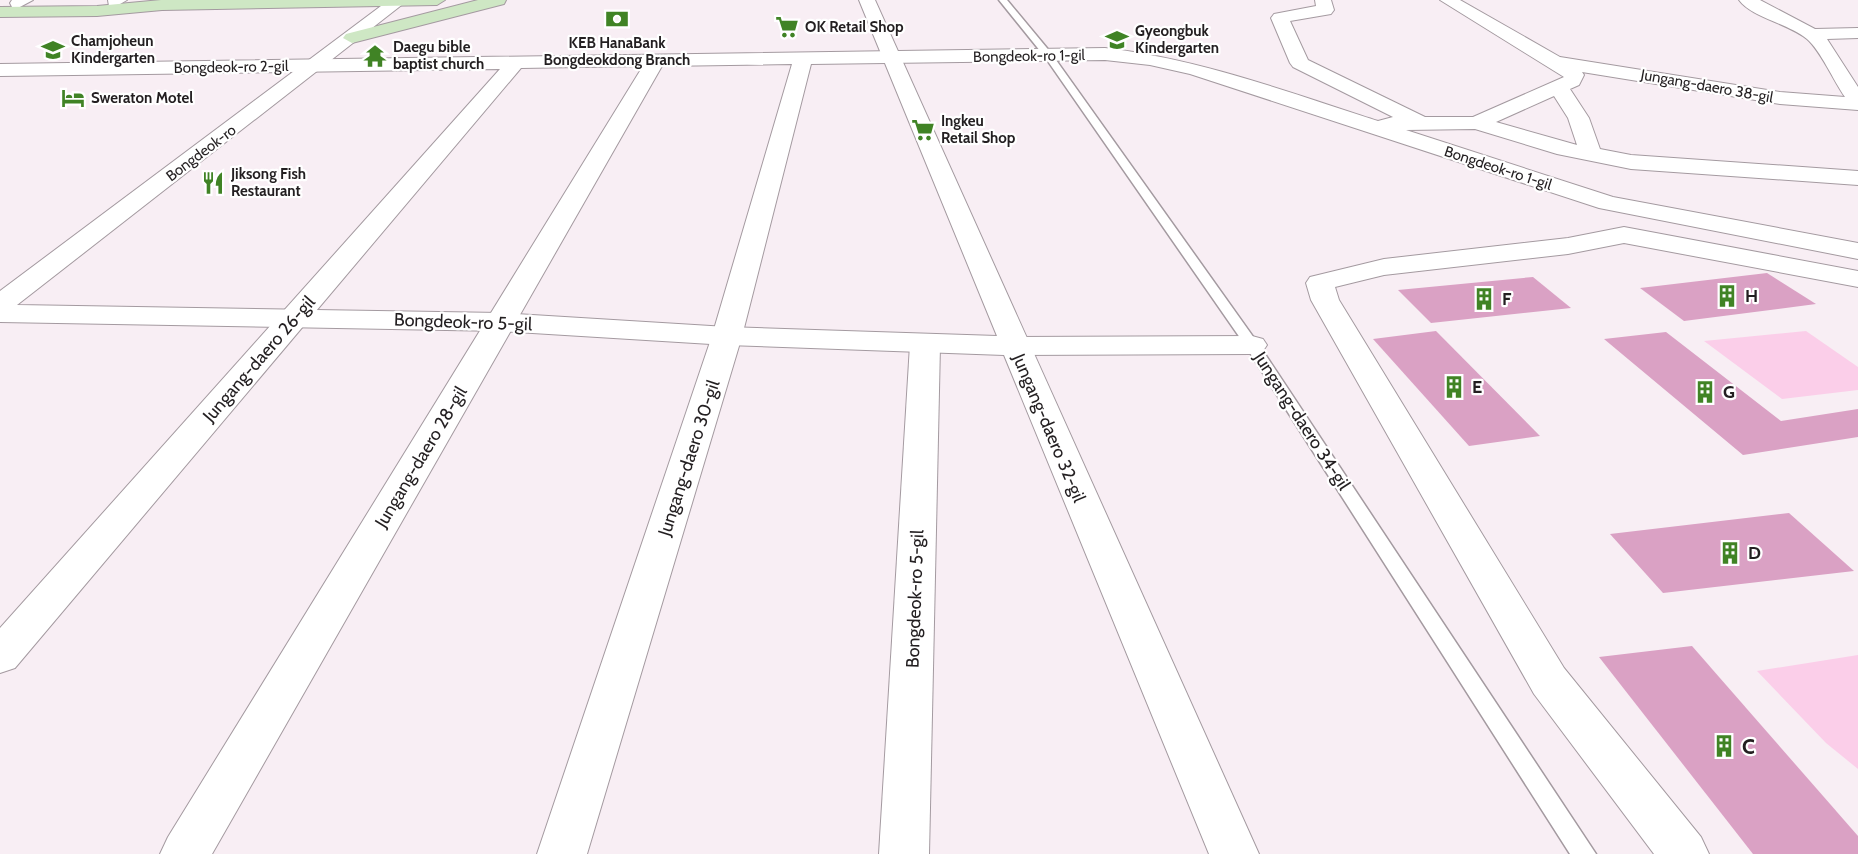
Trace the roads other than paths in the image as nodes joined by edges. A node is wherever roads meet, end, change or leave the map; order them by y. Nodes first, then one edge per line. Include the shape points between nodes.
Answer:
1 (400, 0) edge
2 (437, 0) edge
3 (498, 0) edge
4 (867, 0) edge
5 (1003, 0) edge
6 (1323, 0) edge
7 (1449, 0) edge
8 (1747, 0) edge
9 (117, 1) edge
10 (290, 1) edge
11 (22, 2) edge
12 (0, 4) edge
13 (162, 5) junction
14 (0, 12) edge
15 (1858, 33) edge
16 (1812, 34) junction
17 (351, 39) junction
18 (1827, 49) junction
19 (1858, 51) edge
20 (1048, 55) junction
21 (803, 58) junction
22 (891, 58) junction
23 (656, 60) junction
24 (517, 61) junction
25 (1557, 62) junction
26 (317, 65) junction
27 (0, 70) edge
28 (1556, 87) junction
29 (1858, 103) edge
30 (1419, 123) junction
31 (1476, 123) junction
32 (1362, 125) junction
33 (1590, 155) junction
34 (1858, 178) edge
35 (1858, 250) edge
36 (1858, 279) edge
37 (0, 304) edge
38 (0, 313) edge
39 (295, 318) junction
40 (501, 322) junction
41 (728, 336) junction
42 (925, 345) junction
43 (1252, 345) junction
44 (1014, 346) junction
45 (0, 656) edge
46 (185, 854) edge
47 (562, 854) edge
48 (904, 854) edge
49 (1234, 854) edge
50 (1584, 854) edge
51 (1684, 854) edge

1 - 2 main road
1 - 10 main road
1 - 17 street, Bongdeok-ro
3 - 17 main road
4 - 22 street, Jungang-daero 32-gil
5 - 20 lane, Jungang-daero 34-gil
6 - 30 street via 1324,10 1280,18 1300,63
7 - 25 street, Jungang-daero 38-gil
8 - 16 street
9 - 11 main road
9 - 13 main road
10 - 13 main road
10 - 17 main road via 341,11 355,24
11 - 12 main road
13 - 14 main road via 97,11
15 - 16 street
16 - 18 street
17 - 26 street, Bongdeok-ro
18 - 19 street
18 - 29 street
20 - 22 street, Bongdeok-ro 1-gil
20 - 32 street, Bongdeok-ro 1-gil via 1105,54 1150,59 1245,84
20 - 43 lane, Jungang-daero 34-gil
21 - 22 street, Bongdeok-ro 1-gil
21 - 23 street, Bongdeok-ro 1-gil
21 - 41 street, Jungang-daero 30-gil
22 - 44 street, Jungang-daero 32-gil
23 - 24 street, Bongdeok-ro 1-gil
23 - 40 street, Jungang-daero 28-gil
24 - 26 street, Bongdeok-ro 1-gil
24 - 39 street, Jungang-daero 26-gil
25 - 28 street via 1574,75 1572,81
25 - 29 street, Jungang-daero 38-gil via 1780,98
26 - 27 street, Bongdeok-ro 2-gil
26 - 37 street, Bongdeok-ro
28 - 31 street
28 - 33 street via 1568,97
30 - 31 street
30 - 32 street
31 - 33 street
32 - 35 street, Bongdeok-ro 1-gil via 1608,203
33 - 34 street via 1641,163
36 - 51 street via 1624,235 1568,246 1384,267 1320,284 1325,300 1550,681
38 - 39 street, Bongdeok-ro 5-gil
39 - 40 street, Bongdeok-ro 5-gil
39 - 45 street, Jungang-daero 26-gil
40 - 41 street, Bongdeok-ro 5-gil
40 - 46 street, Jungang-daero 28-gil
41 - 42 street, Bongdeok-ro 5-gil
41 - 47 street, Jungang-daero 30-gil
42 - 44 street, Bongdeok-ro 5-gil
42 - 48 street, Bongdeok-ro 5-gil
43 - 44 street, Bongdeok-ro 5-gil
43 - 50 lane, Jungang-daero 34-gil
44 - 49 street, Jungang-daero 32-gil

